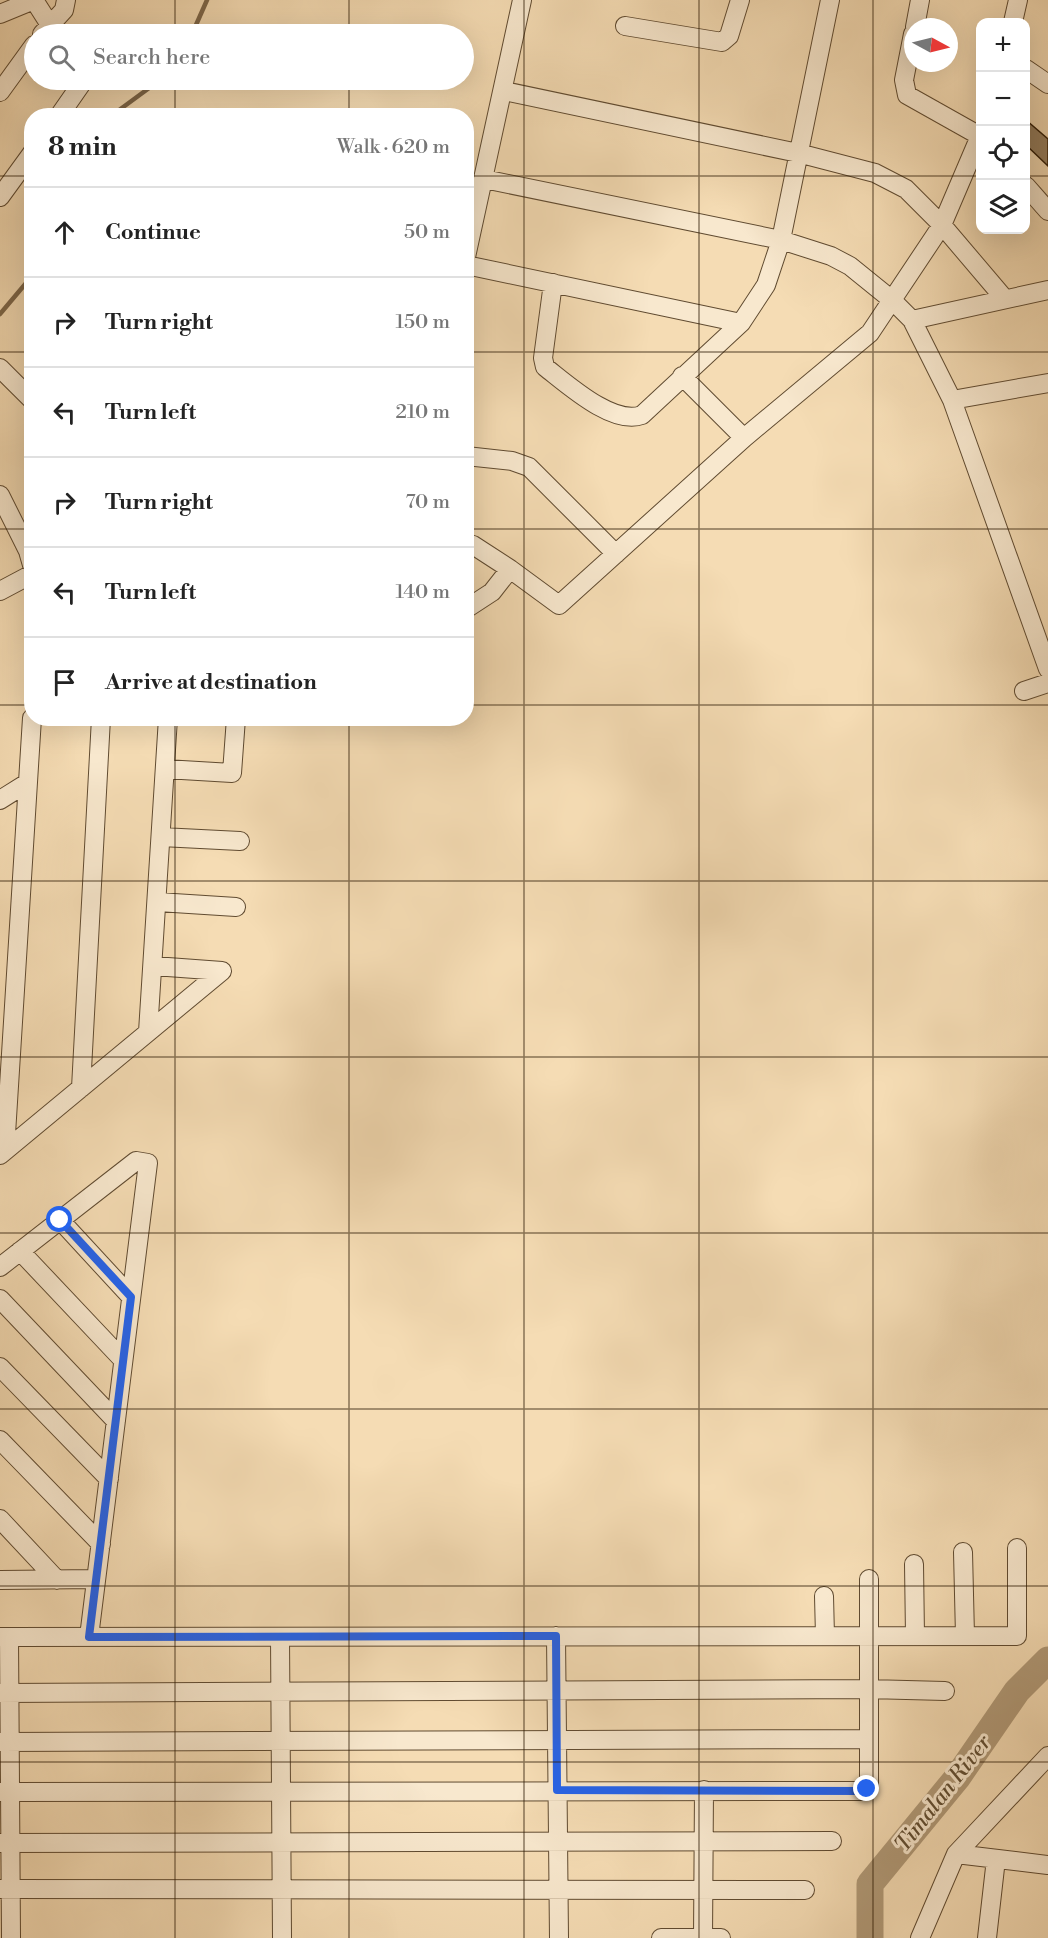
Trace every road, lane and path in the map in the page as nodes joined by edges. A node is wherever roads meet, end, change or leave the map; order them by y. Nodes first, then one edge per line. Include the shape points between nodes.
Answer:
1 (34, 0) edge
2 (66, 0) edge
3 (522, 0) edge
4 (740, 0) edge
5 (830, 0) edge
6 (920, 0) edge
7 (1018, 0) edge
8 (0, 14) edge
9 (917, 18) edge
10 (1014, 18) edge
11 (46, 24) edge
12 (54, 24) edge
13 (625, 26) dead end
14 (24, 59) edge
15 (906, 72) edge
16 (1030, 72) edge
17 (1048, 84) edge
18 (77, 90) edge
19 (504, 91) junction
20 (0, 92) edge
21 (64, 108) edge
22 (976, 134) edge
23 (976, 145) edge
24 (798, 153) junction
25 (24, 164) edge
26 (484, 179) junction
27 (1030, 190) edge
28 (0, 197) edge
29 (1048, 210) edge
30 (474, 222) edge
31 (942, 225) junction
32 (781, 240) junction
33 (474, 267) edge
34 (553, 283) junction
35 (1048, 290) edge
36 (1004, 298) junction
37 (892, 300) junction
38 (912, 320) junction
39 (741, 323) junction
40 (0, 368) edge
41 (682, 376) junction
42 (1047, 389) edge
43 (24, 392) edge
44 (952, 400) junction
45 (744, 438) junction
46 (474, 457) edge
47 (0, 495) edge
48 (24, 543) edge
49 (474, 546) edge
50 (616, 554) junction
51 (510, 569) junction
52 (24, 578) edge
53 (0, 591) edge
54 (474, 604) edge
55 (1048, 669) edge
56 (1048, 683) edge
57 (1024, 691) dead end
58 (31, 726) edge
59 (101, 726) edge
60 (168, 726) edge
61 (235, 726) edge
62 (165, 769) junction
63 (27, 783) junction
64 (0, 800) edge
65 (161, 837) junction
66 (240, 841) dead end
67 (158, 902) junction
68 (236, 907) dead end
69 (154, 966) junction
70 (148, 1032) junction
71 (81, 1088) junction
72 (2, 1153) edge
73 (60, 1220) junction
74 (20, 1251) junction
75 (0, 1266) edge
76 (131, 1297) junction
77 (0, 1299) edge
78 (123, 1360) junction
79 (0, 1367) edge
80 (116, 1421) junction
81 (0, 1440) edge
82 (109, 1479) junction
83 (0, 1518) edge
84 (101, 1544) junction
85 (1017, 1548) dead end
86 (963, 1552) dead end
87 (914, 1564) dead end
88 (96, 1579) junction
89 (869, 1579) dead end
90 (0, 1580) edge
91 (57, 1580) junction
92 (824, 1596) dead end
93 (556, 1636) junction
94 (825, 1636) junction
95 (869, 1636) junction
96 (915, 1636) junction
97 (965, 1636) junction
98 (4, 1637) edge
99 (89, 1637) junction
100 (280, 1637) junction
101 (868, 1689) junction
102 (557, 1691) junction
103 (945, 1691) dead end
104 (280, 1692) junction
105 (5, 1693) edge
106 (868, 1739) junction
107 (557, 1740) junction
108 (281, 1741) junction
109 (5, 1742) edge
110 (1045, 1763) edge
111 (557, 1790) junction
112 (704, 1790) junction
113 (281, 1791) junction
114 (5, 1792) edge
115 (832, 1841) dead end
116 (558, 1842) junction
117 (703, 1842) junction
118 (5, 1843) edge
119 (281, 1843) junction
120 (956, 1854) junction
121 (996, 1858) junction
122 (1048, 1865) edge
123 (282, 1888) junction
124 (558, 1888) junction
125 (703, 1888) junction
126 (5, 1889) edge
127 (806, 1890) dead end
128 (11, 1938) edge
129 (282, 1938) edge
130 (559, 1938) edge
131 (661, 1938) edge
132 (703, 1938) edge
133 (721, 1938) edge
134 (920, 1938) edge
135 (987, 1938) edge

1 - 8 street
1 - 11 street
2 - 12 street
3 - 19 street
4 - 13 street via 729,36 722,42
5 - 24 street
6 - 9 street
7 - 10 street
14 - 20 street
15 - 22 street via 907,95
16 - 17 street
18 - 21 street
19 - 24 street
19 - 26 street
23 - 31 street
24 - 31 street via 899,183
24 - 32 street
25 - 28 street
26 - 30 street
26 - 32 street
27 - 29 street
31 - 36 street
31 - 37 street
32 - 37 street via 850,266
32 - 39 street via 766,285
33 - 34 street
34 - 39 street
34 - 41 street via 545,367 593,403 635,418
35 - 36 street
36 - 38 street
37 - 38 street
37 - 45 street via 870,333
38 - 44 street
39 - 41 street
40 - 43 street
41 - 45 street
42 - 44 street
44 - 55 street
45 - 50 street
46 - 50 street via 529,467
47 - 48 street
49 - 51 street
50 - 51 street via 559,605
51 - 54 street via 492,592
52 - 53 street
56 - 57 street
58 - 63 street
59 - 71 street
60 - 62 street
61 - 62 street via 232,773
62 - 65 street
63 - 64 street
63 - 72 street
65 - 66 street
65 - 67 street
67 - 68 street
67 - 69 street
69 - 70 street
69 - 70 street via 222,971
70 - 71 street
71 - 72 street
73 - 74 street
73 - 76 street
73 - 76 street via 136,1161 148,1163
74 - 75 street
74 - 78 street
76 - 78 street
77 - 80 street
78 - 80 street
79 - 82 street
80 - 82 street
81 - 84 street
82 - 84 street
83 - 91 street
84 - 88 street
85 - 97 street via 1017,1636
86 - 97 street
87 - 96 street
88 - 91 street
88 - 99 street
89 - 95 street
90 - 91 street
92 - 94 street
93 - 94 street
93 - 100 street
93 - 102 street
94 - 95 street
95 - 96 street
95 - 101 street
96 - 97 street
98 - 99 street
98 - 105 street
99 - 100 street
100 - 104 street
101 - 102 street
101 - 103 street
101 - 106 street
102 - 104 street
102 - 107 street
104 - 105 street
104 - 108 street
105 - 109 street
106 - 107 street
106 - 112 street via 868,1785 863,1791
107 - 108 street
107 - 111 street
108 - 109 street
108 - 113 street
109 - 114 street
110 - 120 street
111 - 112 street
111 - 113 street
111 - 116 street
112 - 117 street
113 - 114 street
113 - 119 street
114 - 118 street
115 - 117 street
116 - 117 street
116 - 119 street
116 - 124 street
117 - 125 street
118 - 119 street
118 - 126 street
119 - 123 street
120 - 121 street
120 - 134 street
121 - 122 street
121 - 135 street
123 - 124 street
123 - 126 street
123 - 129 street
124 - 125 street
124 - 130 street
125 - 127 street
125 - 132 street
126 - 128 street
131 - 132 street
132 - 133 street

